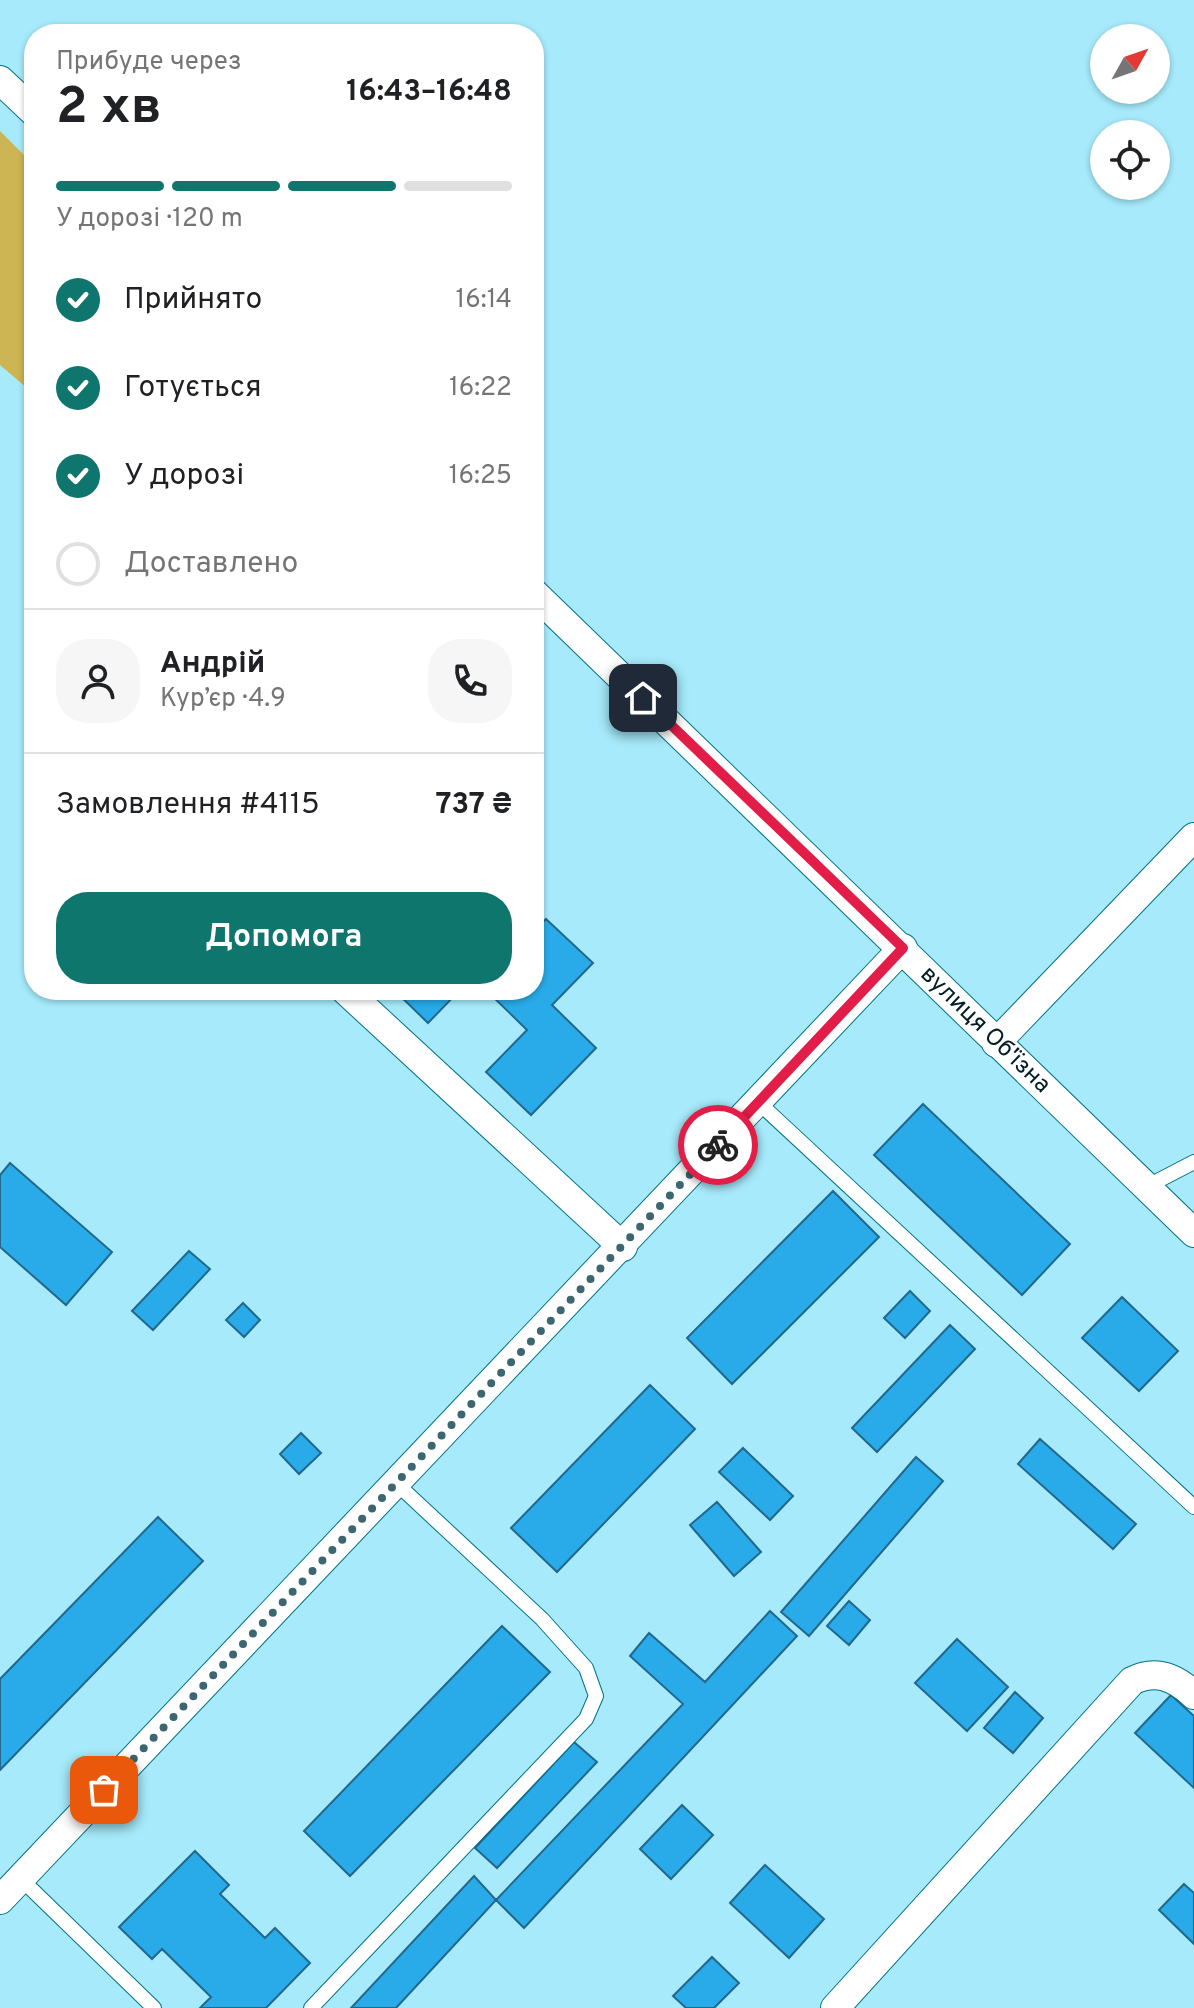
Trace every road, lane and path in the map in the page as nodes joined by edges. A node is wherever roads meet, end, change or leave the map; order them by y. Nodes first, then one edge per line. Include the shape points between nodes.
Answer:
1 (0, 80) edge
2 (24, 103) edge
3 (544, 603) edge
4 (1194, 837) edge
5 (903, 948) junction
6 (356, 1000) edge
7 (996, 1043) junction
8 (758, 1102) junction
9 (1194, 1162) edge
10 (1146, 1187) junction
11 (1194, 1233) edge
12 (623, 1247) junction
13 (396, 1483) junction
14 (1194, 1507) edge
15 (1194, 1695) edge
16 (20, 1878) junction
17 (0, 1900) edge
18 (154, 2008) edge
19 (311, 2008) edge
20 (835, 2008) edge

1 - 2 street
3 - 5 street, вулиця Об'їзна
4 - 7 street
5 - 7 street, вулиця Об'їзна
5 - 8 street
6 - 12 street
7 - 10 street, вулиця Об'їзна
8 - 12 street
8 - 14 lane
9 - 10 lane
10 - 11 street, вулиця Об'їзна
12 - 13 street
13 - 16 street
13 - 19 lane via 542,1619 586,1668 596,1696 586,1719
15 - 20 street via 1162,1674 1132,1681
16 - 17 street
16 - 18 lane

